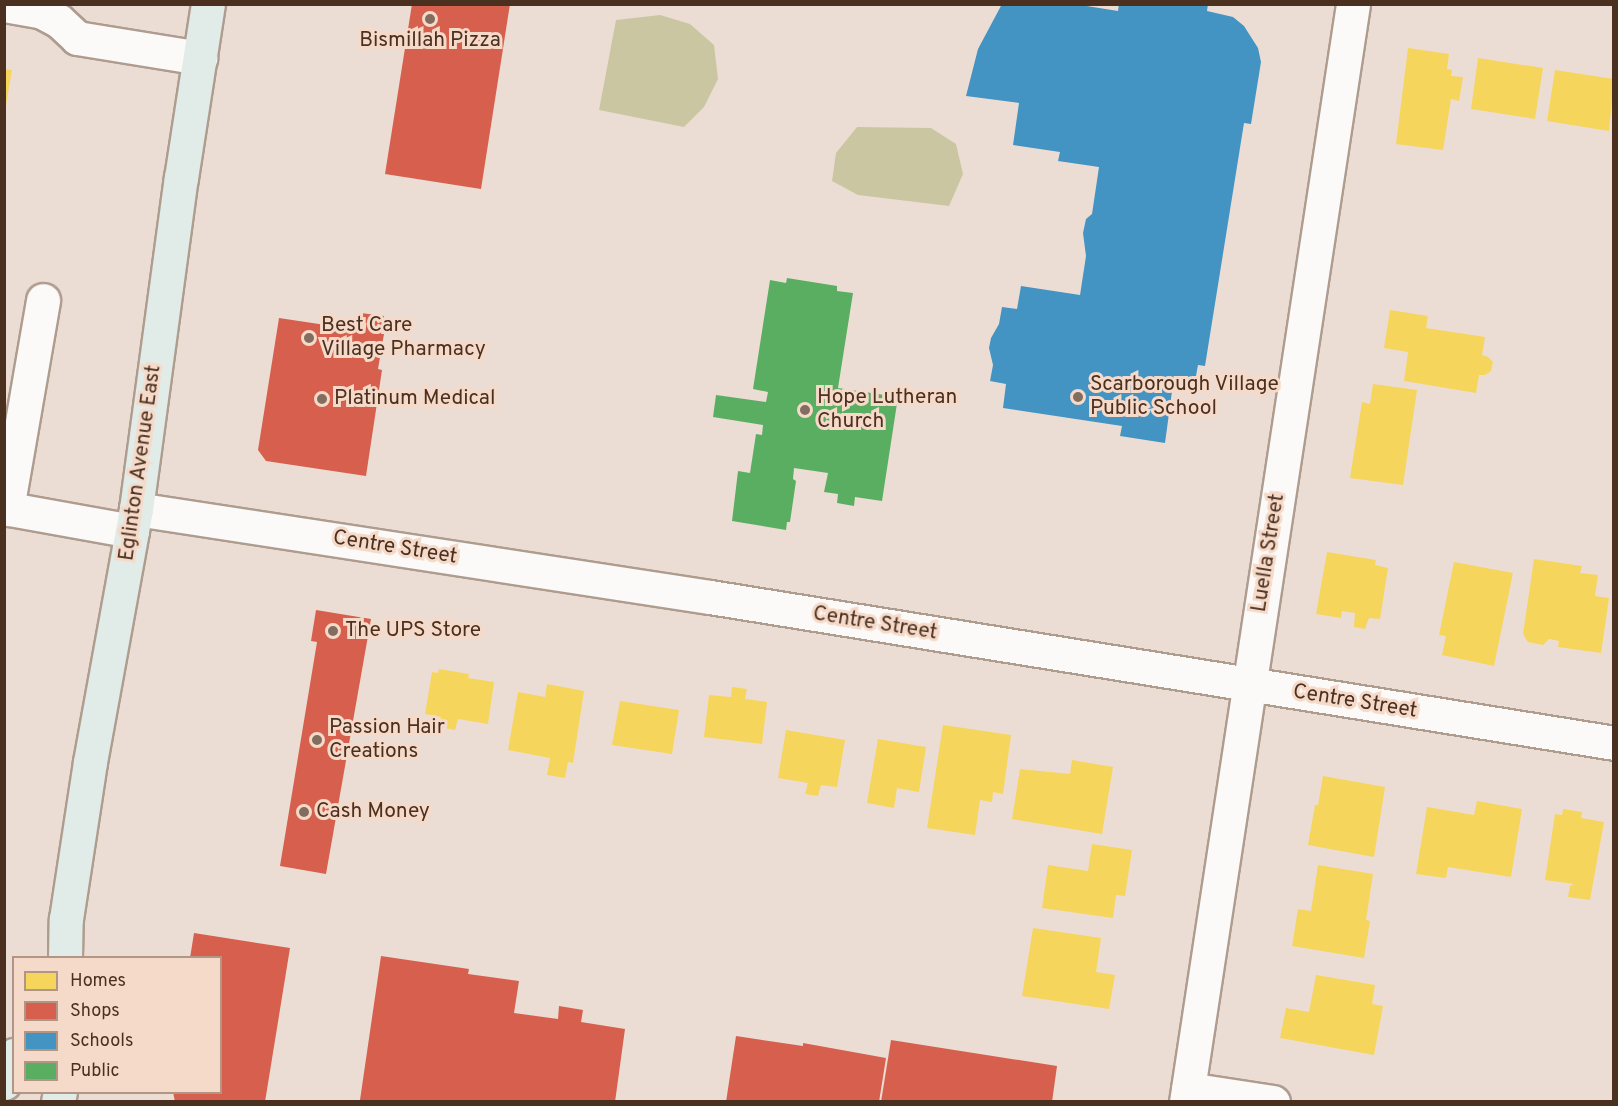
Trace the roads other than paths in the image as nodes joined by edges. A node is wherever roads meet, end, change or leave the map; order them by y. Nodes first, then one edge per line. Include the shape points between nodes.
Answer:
1 (208, 4) edge
2 (1353, 4) edge
3 (4, 5) edge
4 (200, 58) junction
5 (43, 300) dead end
6 (6, 508) edge
7 (134, 520) junction
8 (1249, 684) junction
9 (1614, 743) edge
10 (66, 919) junction
11 (51, 956) edge
12 (65, 956) edge
13 (12, 1061) edge
14 (4, 1083) edge
15 (1187, 1095) edge
16 (1273, 1101) edge

1 - 4 main road, Eglinton Avenue East
2 - 8 street, Luella Street
3 - 4 street via 42,12 77,38
4 - 7 main road, Eglinton Avenue East
5 - 6 street
6 - 7 street, Centre Street
7 - 8 street, Centre Street via 710,597
7 - 10 main road, Eglinton Avenue East
8 - 9 street, Centre Street
8 - 15 street, Luella Street
10 - 11 main road, Eglinton Avenue East
10 - 12 main road, Eglinton Avenue East
13 - 14 main road
15 - 16 street

